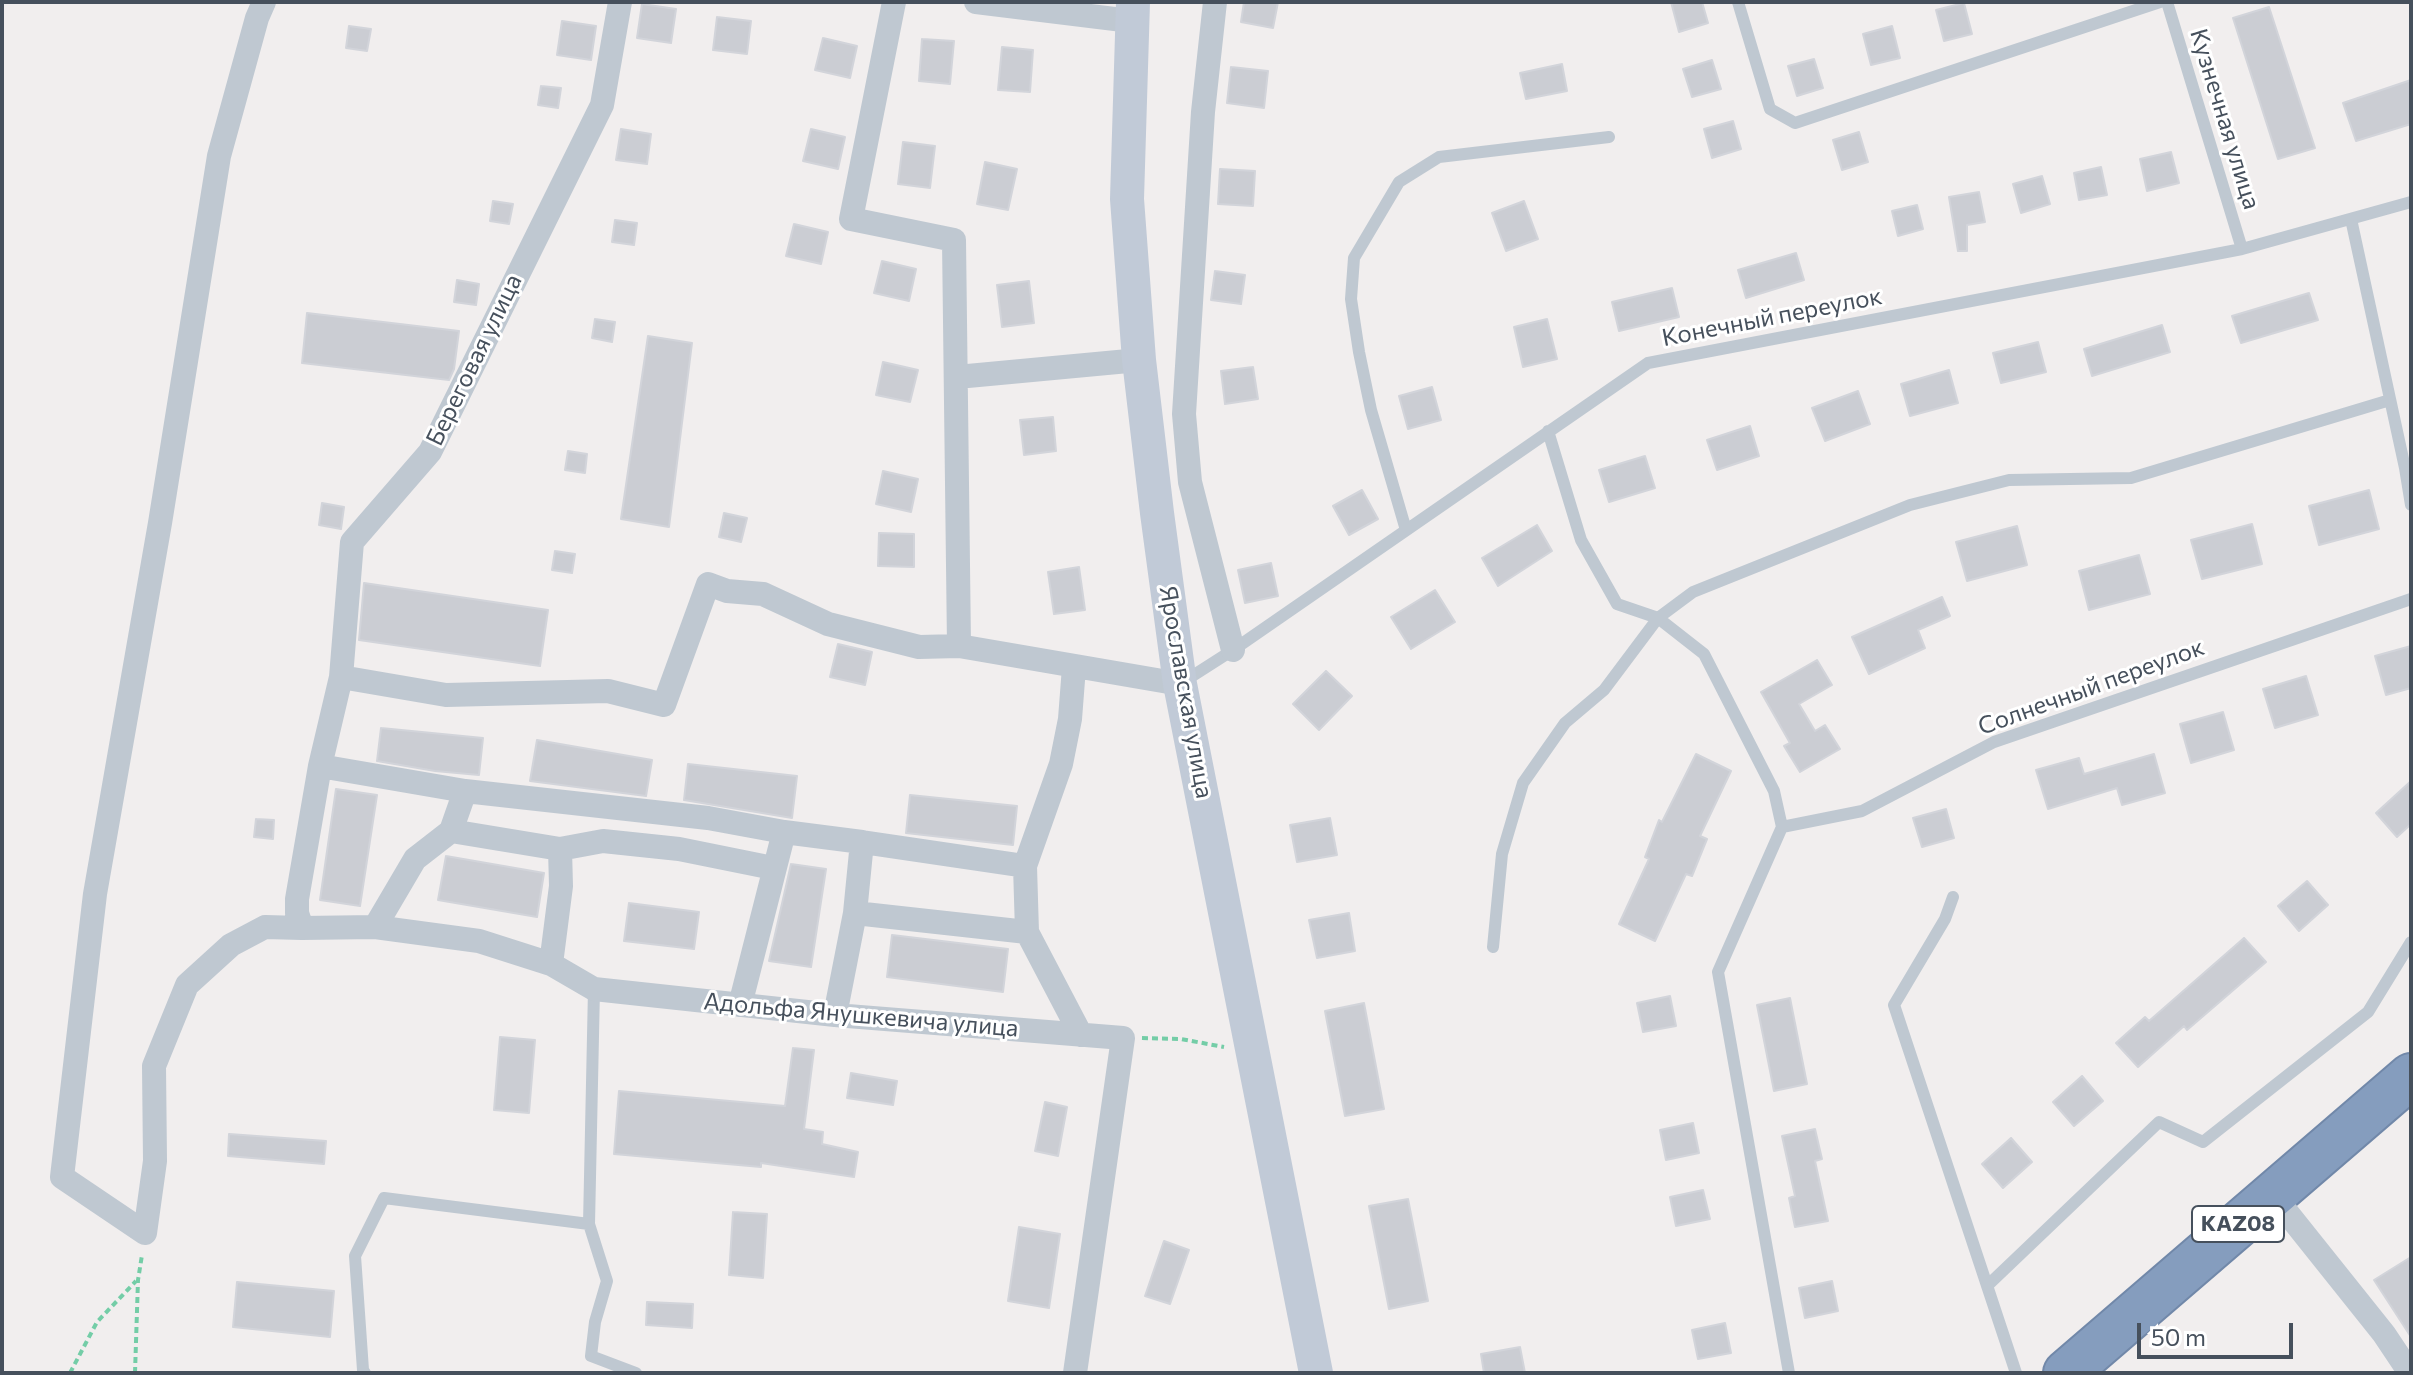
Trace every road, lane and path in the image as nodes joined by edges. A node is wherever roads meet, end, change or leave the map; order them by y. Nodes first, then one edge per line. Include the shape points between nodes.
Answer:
1 (264, 2) edge
2 (620, 2) edge
3 (894, 2) edge
4 (976, 2) edge
5 (1215, 2) edge
6 (1738, 2) edge
7 (2160, 2) edge
8 (2167, 2) edge
9 (1132, 12) edge
10 (1609, 137) dead end
11 (2411, 202) edge
12 (2351, 219) junction
13 (2242, 249) junction
14 (1139, 360) junction
15 (957, 377) junction
16 (2390, 400) junction
17 (1548, 431) junction
18 (2408, 468) edge
19 (2411, 505) edge
20 (1406, 530) junction
21 (2411, 599) edge
22 (1658, 618) junction
23 (959, 646) junction
24 (1233, 650) junction
25 (1074, 667) junction
26 (341, 677) junction
27 (1180, 684) junction
28 (320, 766) junction
29 (465, 791) junction
30 (1782, 827) junction
31 (451, 831) junction
32 (784, 832) junction
33 (862, 842) junction
34 (560, 849) junction
35 (1025, 866) junction
36 (773, 868) junction
37 (1953, 897) dead end
38 (855, 913) junction
39 (375, 927) junction
40 (302, 928) junction
41 (1027, 932) junction
42 (2411, 942) edge
43 (1493, 947) dead end
44 (551, 964) junction
45 (594, 989) junction
46 (740, 1005) junction
47 (835, 1015) junction
48 (1081, 1035) junction
49 (1123, 1038) junction
50 (1254, 1053) junction
51 (2411, 1076) edge
52 (2273, 1195) junction
53 (589, 1224) junction
54 (145, 1233) junction
55 (138, 1280) junction
56 (1987, 1286) junction
57 (70, 1373) edge
58 (135, 1373) edge
59 (365, 1373) edge
60 (636, 1373) edge
61 (1075, 1373) edge
62 (1316, 1373) edge
63 (1789, 1373) edge
64 (2016, 1373) edge
65 (2066, 1373) edge
66 (2410, 1373) edge

1 - 54 street via 219,156 95,894 62,1177
2 - 26 street, Береговая улица via 602,105 430,452 352,542
3 - 15 street via 851,219 954,240
4 - 9 street
5 - 24 street via 1184,414 1190,482
6 - 7 lane via 1770,109 1795,123
8 - 13 lane, Кузнечная улица
9 - 14 main road, Ярославская улица via 1127,199
10 - 20 lane via 1439,157 1399,182 1354,258 1351,299 1359,352
11 - 12 lane, Конечный переулок
12 - 13 lane, Конечный переулок
12 - 16 lane
13 - 17 lane, Конечный переулок via 1648,363
14 - 15 street
14 - 27 main road, Ярославская улица
15 - 23 street
16 - 18 lane
16 - 22 lane via 2131,478 2009,480 1910,505 1693,592
17 - 20 lane, Конечный переулок
17 - 22 lane via 1581,540 1617,604
18 - 19 lane
20 - 24 lane, Конечный переулок
21 - 30 lane, Солнечный переулок via 1994,742 1862,811
22 - 30 lane via 1704,654 1774,791
22 - 43 lane via 1604,690 1565,723 1523,783 1502,854
23 - 25 street
23 - 26 street via 919,647 828,624 763,594 708,584 664,705 608,691 446,695
24 - 27 lane, Конечный переулок
25 - 27 street
25 - 35 street via 1061,764
26 - 28 street, Береговая улица
27 - 50 main road, Ярославская улица
28 - 29 street
28 - 40 street, Береговая улица via 297,899
29 - 31 street
29 - 32 street via 708,818
30 - 63 lane via 1718,972
31 - 34 street
31 - 39 street via 415,859
32 - 33 street
32 - 36 street
33 - 35 street
33 - 38 street
34 - 36 street via 603,841 679,849
34 - 44 street
35 - 41 street
36 - 46 street
37 - 56 lane via 1894,1005
38 - 41 street
38 - 47 street
39 - 40 street, Адольфа Янушкевича улица
39 - 44 street, Адольфа Янушкевича улица via 479,941
40 - 54 street via 265,927 231,945 187,985 154,1066 155,1161
41 - 48 street
42 - 56 lane via 2368,1012 2203,1142 2159,1122
44 - 45 street, Адольфа Янушкевича улица
45 - 46 street, Адольфа Янушкевича улица
45 - 53 lane
46 - 47 street, Адольфа Янушкевича улица
47 - 48 street, Адольфа Янушкевича улица
48 - 49 street, Адольфа Янушкевича улица
49 - 50 path via 1181,1039
49 - 61 street
50 - 62 main road, Ярославская улица
51 - 52 highway, KAZ08
52 - 65 highway, KAZ08
52 - 66 street
53 - 59 lane via 384,1198 355,1256
53 - 60 lane via 607,1281 591,1356
54 - 55 path
55 - 57 path via 97,1322
55 - 58 path
56 - 64 lane

